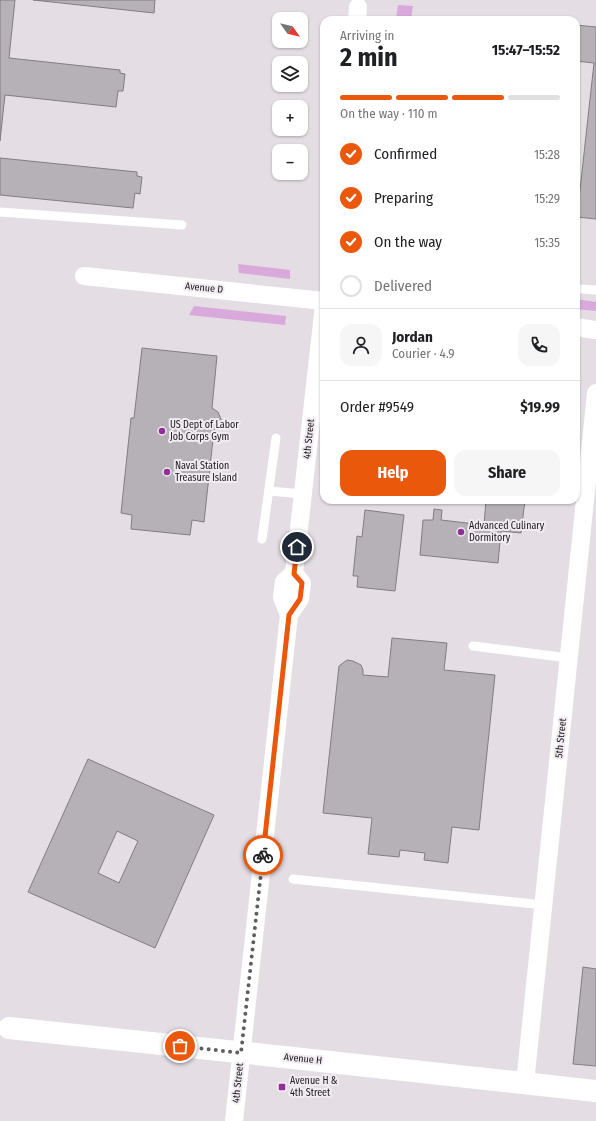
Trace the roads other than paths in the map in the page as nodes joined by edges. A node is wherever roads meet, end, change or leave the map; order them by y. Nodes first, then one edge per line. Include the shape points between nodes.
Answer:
1 (0, 212) edge
2 (182, 225) dead end
3 (84, 276) dead end
4 (582, 289) dead end
5 (596, 290) edge
6 (320, 301) edge
7 (580, 328) edge
8 (596, 330) edge
9 (320, 341) edge
10 (596, 393) edge
11 (276, 438) dead end
12 (269, 491) junction
13 (303, 494) junction
14 (262, 539) dead end
15 (473, 646) dead end
16 (569, 658) junction
17 (293, 879) dead end
18 (544, 905) junction
19 (9, 1028) dead end
20 (241, 1053) junction
21 (525, 1083) junction
22 (596, 1091) edge
23 (234, 1121) edge

1 - 2 lane
3 - 6 street, Avenue D
4 - 5 lane
7 - 8 street
9 - 13 street, 4th Street
10 - 16 street, 5th Street
11 - 12 lane
12 - 13 lane
12 - 14 lane
13 - 20 street, 4th Street via 294,574 302,583 300,599 289,615
15 - 16 lane
16 - 18 street, 5th Street
17 - 18 lane
18 - 21 street, 5th Street
19 - 20 street, Avenue H
20 - 21 street, Avenue H
20 - 23 street, 4th Street
21 - 22 street, Avenue H

